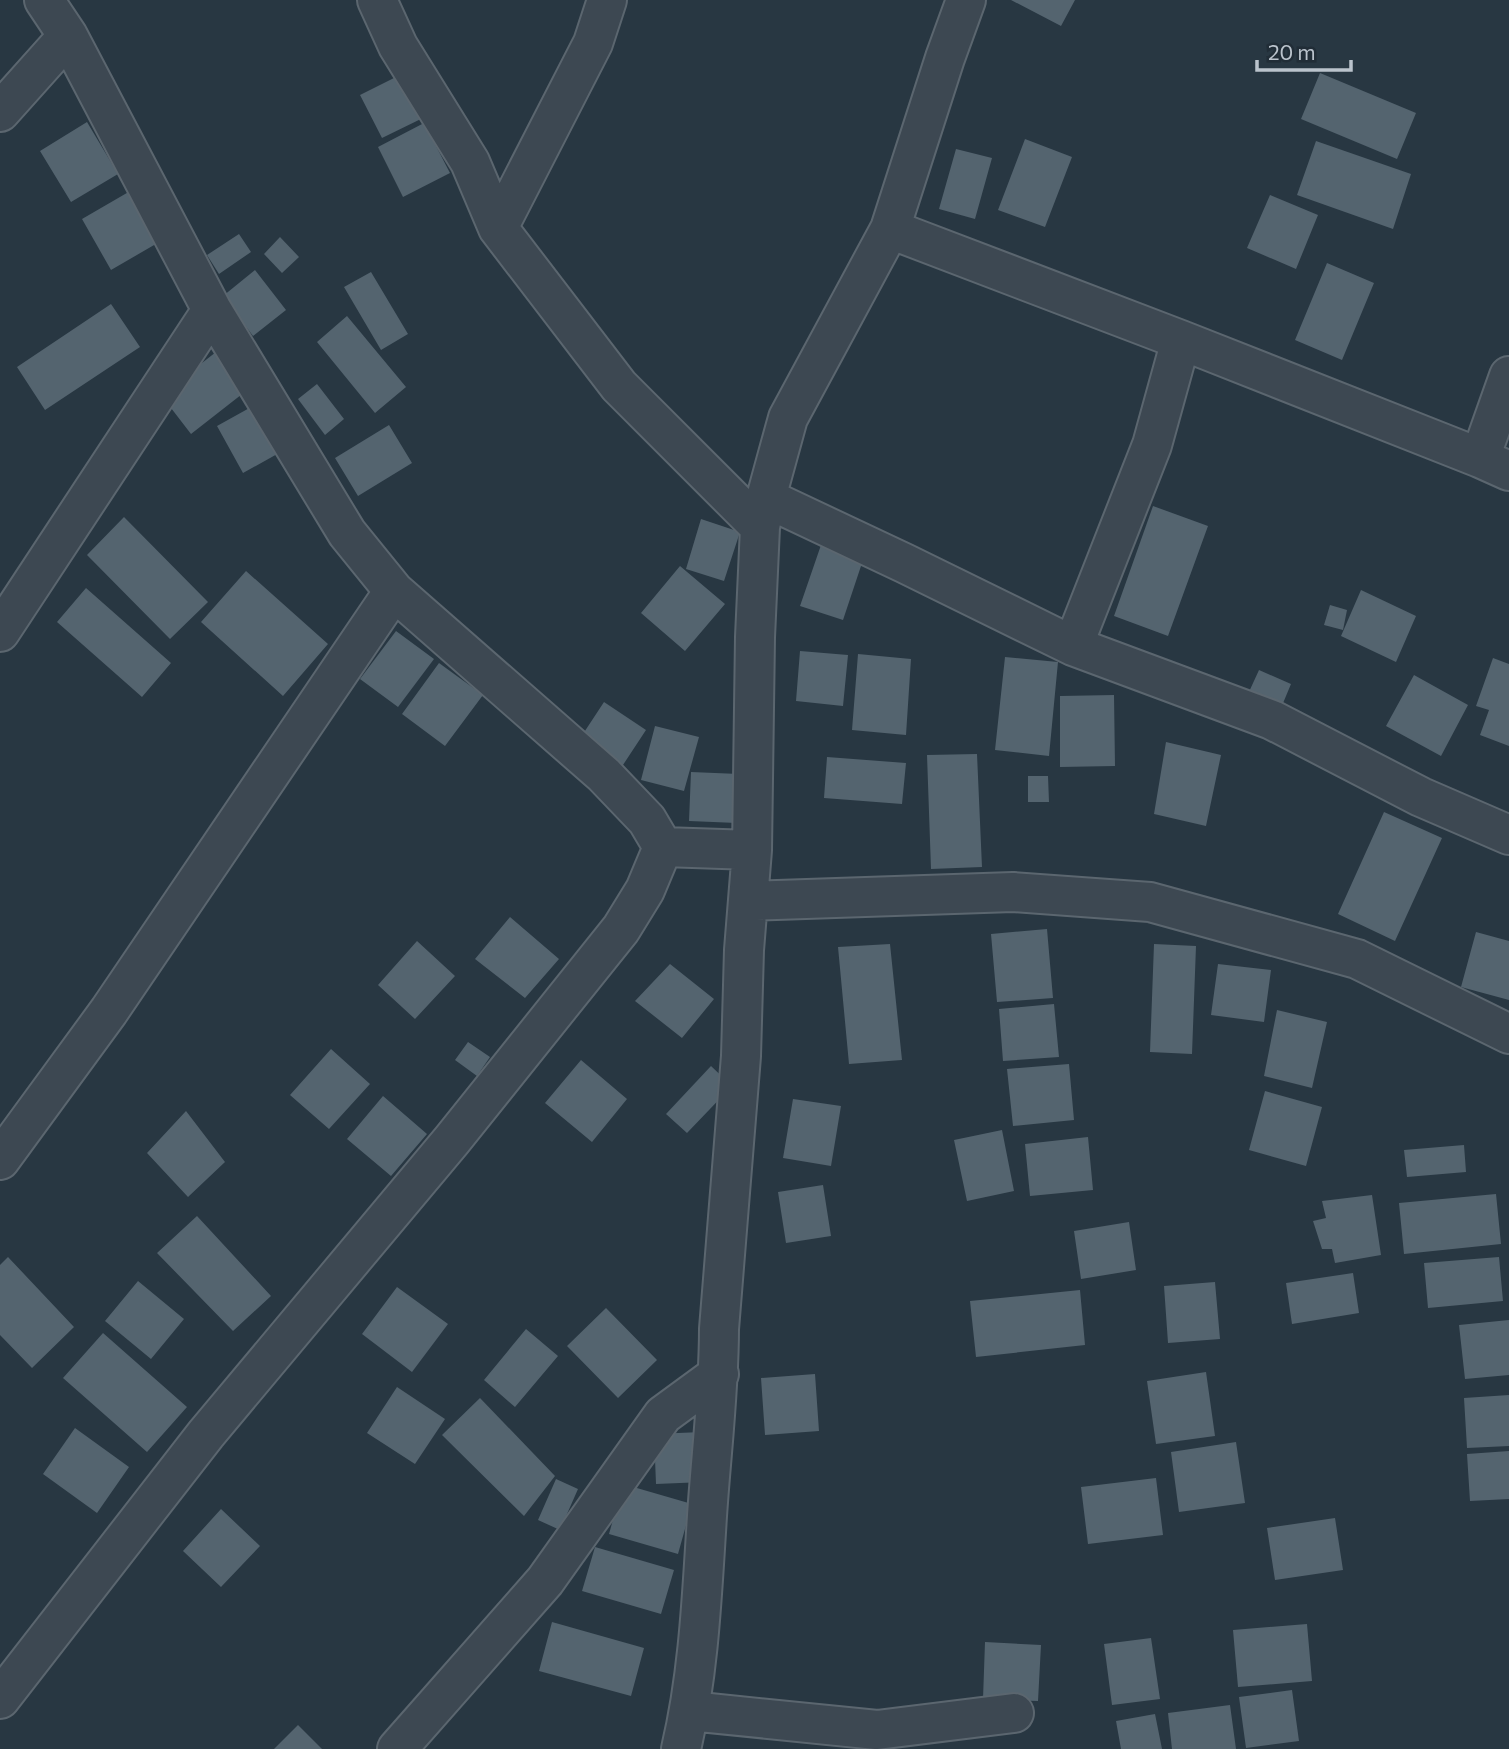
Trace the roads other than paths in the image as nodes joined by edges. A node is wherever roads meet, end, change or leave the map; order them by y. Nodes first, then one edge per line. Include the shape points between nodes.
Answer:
1 (44, 0) edge
2 (377, 0) edge
3 (607, 0) edge
4 (966, 0) edge
5 (68, 36) junction
6 (0, 112) edge
7 (498, 228) junction
8 (890, 229) junction
9 (212, 310) junction
10 (1181, 340) junction
11 (1509, 376) edge
12 (1495, 464) edge
13 (763, 512) junction
14 (394, 591) junction
15 (0, 632) edge
16 (1073, 646) junction
17 (1509, 835) edge
18 (663, 847) junction
19 (752, 850) junction
20 (748, 901) junction
21 (1509, 1034) edge
22 (0, 1160) edge
23 (719, 1374) junction
24 (0, 1699) edge
25 (691, 1711) junction
26 (1014, 1713) dead end
27 (397, 1749) edge
28 (681, 1749) edge

1 - 5 street
2 - 7 street via 398,46 470,162
3 - 7 street via 593,43
4 - 8 street
5 - 6 street
5 - 9 street
7 - 13 street via 619,386
8 - 10 street
8 - 13 street via 788,418
9 - 14 street via 347,533
9 - 15 street
10 - 12 street
10 - 16 street via 1152,445
11 - 12 street
13 - 16 street via 904,563
13 - 19 street via 755,636
14 - 18 street via 604,775 647,820
14 - 22 street via 109,1011
16 - 17 street via 1272,720 1421,797
18 - 19 street
18 - 24 street via 645,890 621,929 206,1434
19 - 20 street
20 - 21 street via 1013,892 1150,902 1357,959
20 - 23 street
23 - 25 street
23 - 27 street via 663,1415 545,1581
25 - 26 street via 877,1730
25 - 28 street

